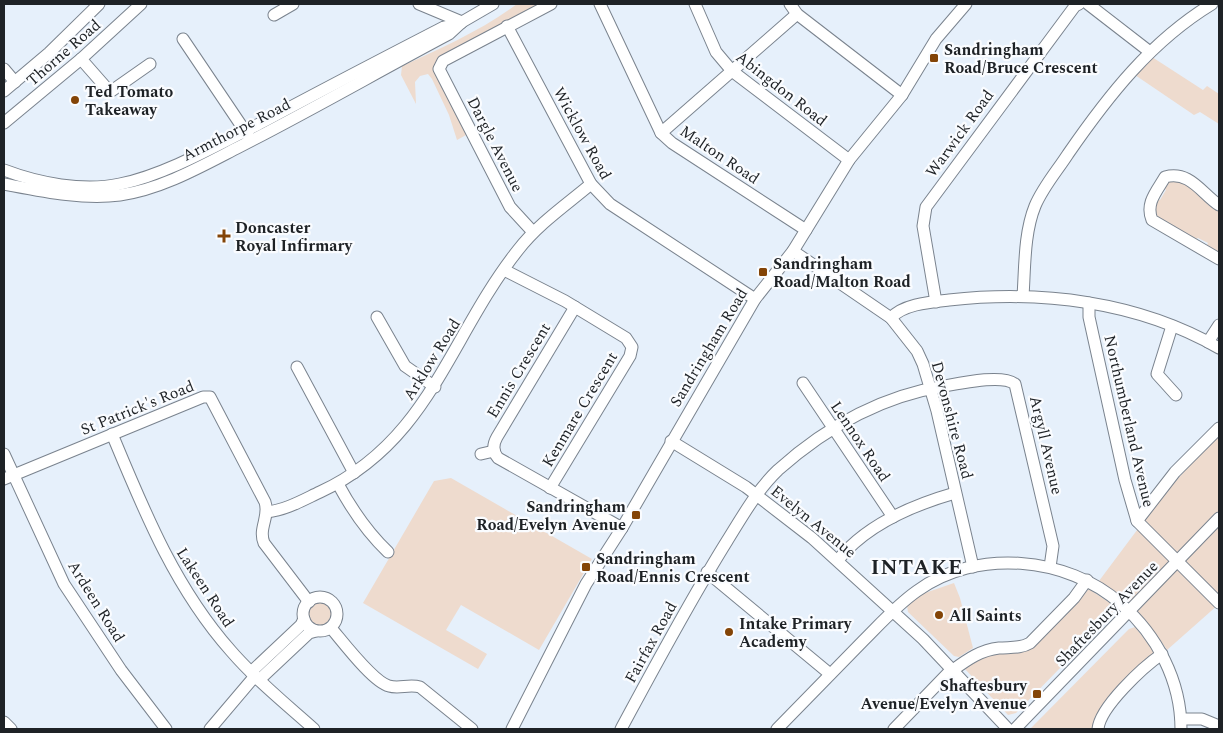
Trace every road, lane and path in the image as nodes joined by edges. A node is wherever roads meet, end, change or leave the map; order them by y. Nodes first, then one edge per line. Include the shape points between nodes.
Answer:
1 (99, 4) edge
2 (141, 4) edge
3 (293, 4) edge
4 (419, 4) edge
5 (494, 4) edge
6 (551, 4) edge
7 (600, 4) edge
8 (695, 4) edge
9 (790, 4) edge
10 (966, 4) edge
11 (1079, 4) edge
12 (1088, 4) edge
13 (1212, 4) edge
14 (1195, 8) edge
15 (274, 14) dead end
16 (797, 14) junction
17 (462, 22) junction
18 (507, 26) junction
19 (183, 39) dead end
20 (1150, 52) junction
21 (81, 59) junction
22 (150, 64) dead end
23 (4, 69) edge
24 (732, 72) junction
25 (15, 82) junction
26 (4, 91) edge
27 (902, 95) junction
28 (4, 123) edge
29 (662, 133) junction
30 (249, 135) junction
31 (850, 160) junction
32 (4, 170) edge
33 (4, 184) edge
34 (591, 184) junction
35 (1219, 205) edge
36 (806, 230) junction
37 (533, 232) junction
38 (793, 252) junction
39 (1219, 259) edge
40 (504, 270) junction
41 (1023, 296) junction
42 (756, 299) junction
43 (936, 302) junction
44 (1089, 303) junction
45 (575, 307) junction
46 (377, 317) dead end
47 (891, 318) junction
48 (1219, 325) edge
49 (1172, 326) junction
50 (643, 342) dead end
51 (1208, 342) junction
52 (631, 345) junction
53 (1219, 348) edge
54 (297, 367) dead end
55 (803, 383) dead end
56 (435, 387) junction
57 (931, 388) junction
58 (1176, 395) dead end
59 (834, 427) junction
60 (1219, 428) edge
61 (112, 434) junction
62 (671, 441) junction
63 (494, 451) junction
64 (4, 454) edge
65 (481, 454) dead end
66 (354, 473) junction
67 (8, 477) edge
68 (338, 484) junction
69 (550, 488) junction
70 (955, 493) junction
71 (756, 495) junction
72 (267, 512) junction
73 (893, 517) junction
74 (1219, 518) edge
75 (1136, 521) junction
76 (622, 528) junction
77 (388, 552) dead end
78 (838, 560) junction
79 (1177, 563) junction
80 (973, 567) junction
81 (1050, 567) junction
82 (708, 572) junction
83 (1086, 580) junction
84 (309, 602) junction
85 (1219, 603) edge
86 (893, 611) junction
87 (1131, 612) junction
88 (304, 619) junction
89 (331, 628) junction
90 (316, 631) junction
91 (1162, 654) junction
92 (953, 669) junction
93 (830, 674) junction
94 (255, 676) junction
95 (4, 722) edge
96 (1181, 724) edge
97 (1219, 726) edge
98 (11, 729) edge
99 (166, 729) edge
100 (210, 729) edge
101 (314, 729) edge
102 (472, 729) edge
103 (512, 729) edge
104 (621, 729) edge
105 (777, 729) edge
106 (894, 729) edge
107 (1008, 729) edge
108 (1015, 729) edge
109 (1098, 729) edge

1 - 25 street, Thorne Road
2 - 21 street, Thorne Road
3 - 15 street
4 - 17 street
5 - 17 street, Armthorpe Road
6 - 18 street
7 - 29 street, Malton Road
8 - 24 street, Abingdon Road via 716,52
9 - 16 street
10 - 27 street, Sandringham Road via 936,39
11 - 43 street, Warwick Road via 1049,39 926,207 923,226
12 - 20 street
13 - 14 street
14 - 20 street
16 - 24 street
16 - 27 street
17 - 30 street, Armthorpe Road via 449,34
18 - 34 street, Wicklow Road
18 - 37 street, Dargle Avenue via 440,65 439,69 510,207
19 - 30 street
20 - 41 street via 1098,111 1042,193 1028,234
21 - 22 street via 110,92
21 - 28 street, Thorne Road
23 - 25 street
24 - 29 street
24 - 31 street, Abingdon Road
25 - 26 street, Thorne Road
27 - 31 street, Sandringham Road
29 - 36 street, Malton Road
30 - 32 street, Armthorpe Road via 146,178 118,185 60,184
30 - 33 street, Armthorpe Road via 174,178 134,192 88,196
31 - 36 street, Sandringham Road
34 - 37 street, Arklow Road
34 - 42 street, Wicklow Road via 610,204
35 - 39 street via 1184,177 1172,175 1166,177 1152,199 1149,212 1152,220
36 - 38 street, Sandringham Road
37 - 40 street, Arklow Road
38 - 42 street, Sandringham Road
38 - 47 street, Devonshire Road
40 - 45 street, Kenmare Crescent
40 - 56 street, Arklow Road
41 - 43 street
41 - 44 street
42 - 62 street, Sandringham Road
43 - 47 street via 900,310
44 - 49 street via 1136,313
44 - 75 street, Northumberland Avenue via 1089,317
45 - 52 street, Kenmare Crescent via 626,338
45 - 63 street, Ennis Crescent via 494,442
46 - 56 street via 405,366
47 - 57 street, Devonshire Road via 916,351
48 - 51 street
49 - 51 street
49 - 58 street via 1157,374
50 - 52 street, Kenmare Crescent
51 - 53 street
52 - 69 street, Kenmare Crescent via 630,356
54 - 66 street
55 - 59 street, Lennox Road
56 - 66 street, Arklow Road via 386,448
57 - 59 street, Argyll Avenue via 890,400
57 - 70 street, Devonshire Road
57 - 81 street, Argyll Avenue via 1006,379 1015,384 1053,546
59 - 71 street, Argyll Avenue via 778,471
59 - 73 street, Lennox Road
60 - 75 street via 1175,472
61 - 67 street, St Patrick's Road
61 - 72 street, St Patrick's Road via 210,397 266,502
61 - 94 street, Lakeen Road via 174,571 219,637
62 - 71 street, Evelyn Avenue
62 - 76 street, Sandringham Road
63 - 65 street
63 - 69 street via 498,458
64 - 67 street, Ardeen Road
66 - 68 street, Arklow Road
67 - 99 street, Ardeen Road via 64,584 121,670
68 - 72 street, Arklow Road via 289,507
68 - 77 street via 356,515
69 - 76 street
70 - 73 street
70 - 80 street, Devonshire Road
71 - 78 street, Evelyn Avenue
71 - 82 street, Fairfax Road
72 - 84 street via 261,532 264,543
73 - 78 street via 862,537
74 - 79 street, Shaftesbury Avenue
75 - 79 street, Northumberland Avenue
76 - 103 street, Sandringham Road via 586,584
78 - 86 street, Evelyn Avenue
79 - 85 street, Northumberland Avenue
79 - 87 street, Shaftesbury Avenue
80 - 81 street via 998,563
80 - 86 street via 930,584
81 - 83 street
82 - 93 street
82 - 104 street, Fairfax Road
83 - 87 street
83 - 92 street via 1074,598 1030,643 980,653
84 - 88 street via 304,609
84 - 89 street via 323,597 332,602 338,613
86 - 92 street, Evelyn Avenue
86 - 93 street
87 - 91 street
87 - 108 street, Shaftesbury Avenue
88 - 90 street via 306,625
88 - 94 street
89 - 90 street
89 - 102 street via 384,684 420,687
90 - 94 street via 309,633
91 - 96 street via 1173,680
91 - 109 street via 1151,661 1103,712
92 - 106 street
92 - 107 street, Evelyn Avenue
93 - 105 street
94 - 100 street
94 - 101 street, Lakeen Road
95 - 98 street
96 - 97 street via 1202,719

